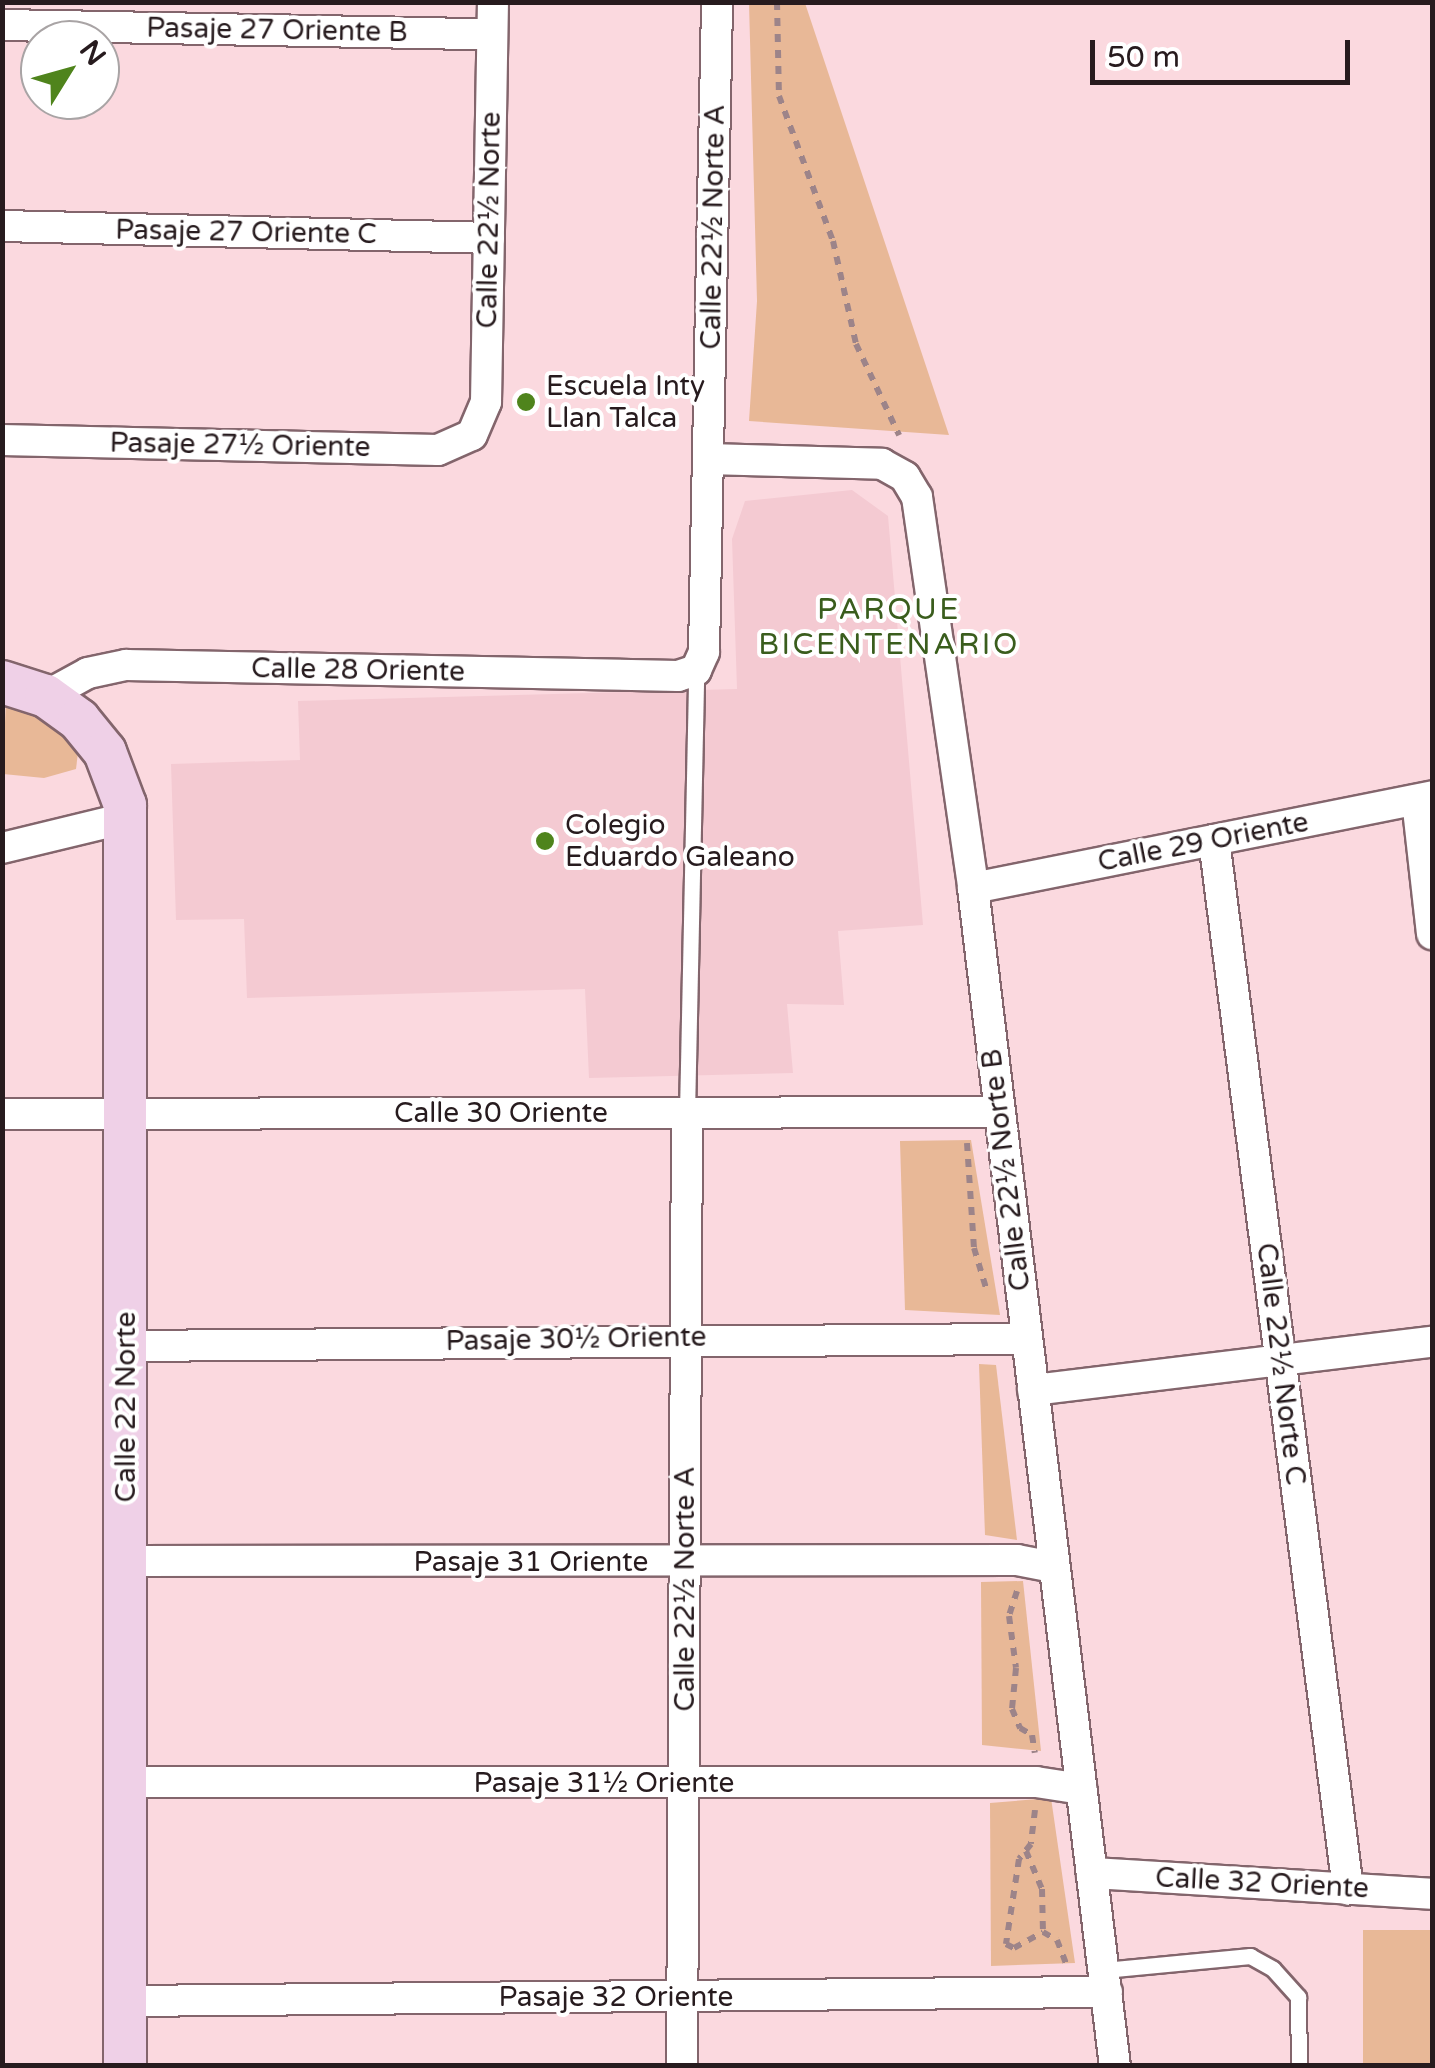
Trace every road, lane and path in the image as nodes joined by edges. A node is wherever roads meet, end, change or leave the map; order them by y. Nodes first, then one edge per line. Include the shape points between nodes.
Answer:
1 (493, 2) edge
2 (717, 2) edge
3 (777, 2) edge
4 (2, 25) edge
5 (492, 34) junction
6 (2, 226) edge
7 (489, 238) junction
8 (472, 434) joint
9 (2, 440) edge
10 (708, 459) junction
11 (905, 477) junction
12 (687, 673) junction
13 (2, 682) edge
14 (46, 696) junction
15 (1424, 798) edge
16 (126, 818) junction
17 (1214, 840) junction
18 (2, 848) edge
19 (973, 888) junction
20 (1432, 934) edge
21 (985, 1112) junction
22 (688, 1113) junction
23 (2, 1114) edge
24 (127, 1114) junction
25 (686, 1337) junction
26 (1027, 1339) junction
27 (993, 1340) junction
28 (1432, 1342) edge
29 (126, 1346) junction
30 (1281, 1360) junction
31 (1034, 1390) junction
32 (1017, 1560) junction
33 (126, 1561) junction
34 (684, 1563) junction
35 (1054, 1567) junction
36 (126, 1782) junction
37 (1036, 1782) junction
38 (684, 1784) junction
39 (1082, 1788) junction
40 (1026, 1851) junction
41 (1092, 1873) junction
42 (1348, 1888) junction
43 (1432, 1894) edge
44 (1043, 1932) junction
45 (1105, 1981) junction
46 (1066, 1992) junction
47 (682, 1996) junction
48 (125, 2001) junction
49 (125, 2066) edge
50 (682, 2066) edge
51 (1116, 2066) edge
52 (1299, 2066) edge

1 - 5 street, Calle 22½ Norte
2 - 10 street, Calle 22½ Norte A
3 - 11 path via 779,96 834,241 856,344 906,447 911,463
4 - 5 street, Pasaje 27 Oriente B
5 - 7 street, Calle 22½ Norte
6 - 7 street, Pasaje 27 Oriente C
7 - 8 street, Calle 22½ Norte via 486,402
8 - 9 street, Pasaje 27½ Oriente via 438,450
10 - 11 street via 869,462
10 - 12 street, Calle 22½ Norte A via 704,652
11 - 19 street, Calle 22½ Norte B via 919,508
12 - 14 street, Calle 28 Oriente via 126,665 88,673
12 - 22 lane
13 - 14 street
14 - 16 street, Calle 22 Norte via 105,752
15 - 17 street, Calle 29 Oriente
15 - 20 street
16 - 18 street
16 - 24 street, Calle 22 Norte
17 - 19 street, Calle 29 Oriente
17 - 30 street, Calle 22½ Norte C
19 - 21 street, Calle 22½ Norte B
21 - 22 street, Calle 30 Oriente
21 - 26 street, Calle 22½ Norte B
21 - 27 path via 964,1171
22 - 24 street, Calle 30 Oriente
22 - 25 street, Calle 22½ Norte A
23 - 24 street, Calle 30 Oriente
24 - 29 street, Calle 22 Norte
25 - 27 street, Pasaje 30½ Oriente
25 - 29 street, Pasaje 30½ Oriente
25 - 34 street, Calle 22½ Norte A
26 - 27 street, Pasaje 30½ Oriente
26 - 31 street, Calle 22½ Norte B
28 - 30 street
29 - 33 street, Calle 22 Norte
30 - 31 street
30 - 42 street, Calle 22½ Norte C
31 - 35 street, Calle 22½ Norte B
32 - 34 street, Pasaje 31 Oriente
32 - 35 street, Pasaje 31 Oriente
32 - 37 path via 1009,1616 1016,1668 1012,1709 1020,1728 1032,1735
33 - 34 street, Pasaje 31 Oriente
33 - 36 street, Calle 22 Norte
34 - 38 street, Calle 22½ Norte A
35 - 39 street, Calle 22½ Norte B
36 - 38 street, Pasaje 31½ Oriente
36 - 48 street, Calle 22 Norte
37 - 38 street, Pasaje 31½ Oriente
37 - 39 street, Pasaje 31½ Oriente
37 - 40 path
38 - 47 street, Calle 22½ Norte A
39 - 41 street, Calle 22½ Norte B
40 - 44 path via 1042,1889
40 - 44 path via 1019,1858 1006,1944 1014,1948
41 - 42 street, Calle 32 Oriente
41 - 45 street, Calle 22½ Norte B
42 - 43 street, Calle 32 Oriente
44 - 46 path via 1057,1940
45 - 46 street, Pasaje 32 Oriente
45 - 51 street, Calle 22½ Norte B
45 - 52 lane via 1250,1956 1274,1969 1298,1997
46 - 47 street, Pasaje 32 Oriente
47 - 48 street, Pasaje 32 Oriente
47 - 50 street, Calle 22½ Norte A
48 - 49 street, Calle 22 Norte

